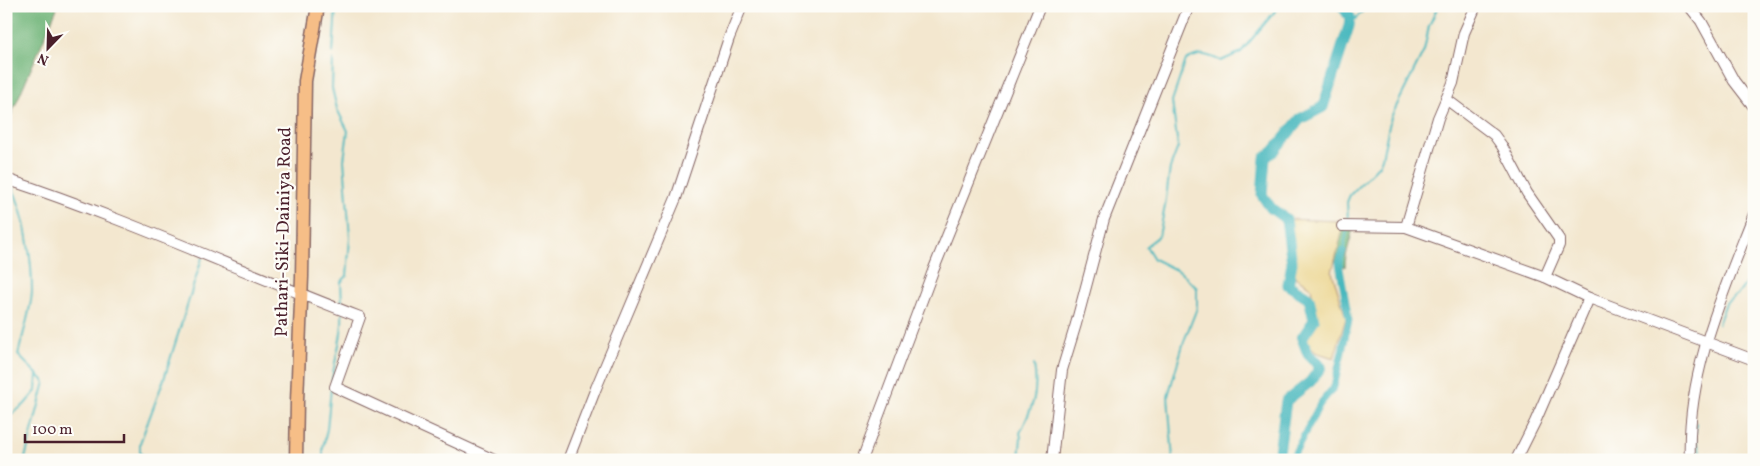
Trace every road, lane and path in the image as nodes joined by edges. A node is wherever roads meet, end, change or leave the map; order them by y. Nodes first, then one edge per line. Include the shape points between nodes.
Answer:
1 (318, 6) edge
2 (742, 6) edge
3 (1040, 6) edge
4 (1189, 6) edge
5 (1476, 6) edge
6 (1690, 7) edge
7 (1446, 99) junction
8 (1754, 108) edge
9 (6, 179) edge
10 (1754, 214) edge
11 (1342, 226) dead end
12 (1406, 227) junction
13 (1545, 277) junction
14 (300, 294) junction
15 (1589, 298) junction
16 (1706, 342) junction
17 (1754, 360) edge
18 (296, 460) edge
19 (494, 460) edge
20 (568, 460) edge
21 (862, 460) edge
22 (1052, 460) edge
23 (1516, 460) edge
24 (1690, 460) edge

1 - 14 main road, Pathari-Siki-Dainiya Road via 305,81
2 - 20 street via 676,198
3 - 21 street
4 - 22 street via 1104,219 1062,370
5 - 7 street via 1464,33 1454,82
6 - 8 street
7 - 12 street
7 - 13 street via 1494,135 1527,193 1559,239
9 - 14 street via 98,212
10 - 16 street
11 - 12 street
12 - 13 street
13 - 15 street
14 - 18 main road, Pathari-Siki-Dainiya Road
14 - 19 street via 360,317 335,387
15 - 16 street
15 - 23 street
16 - 17 street
16 - 24 street via 1693,411

